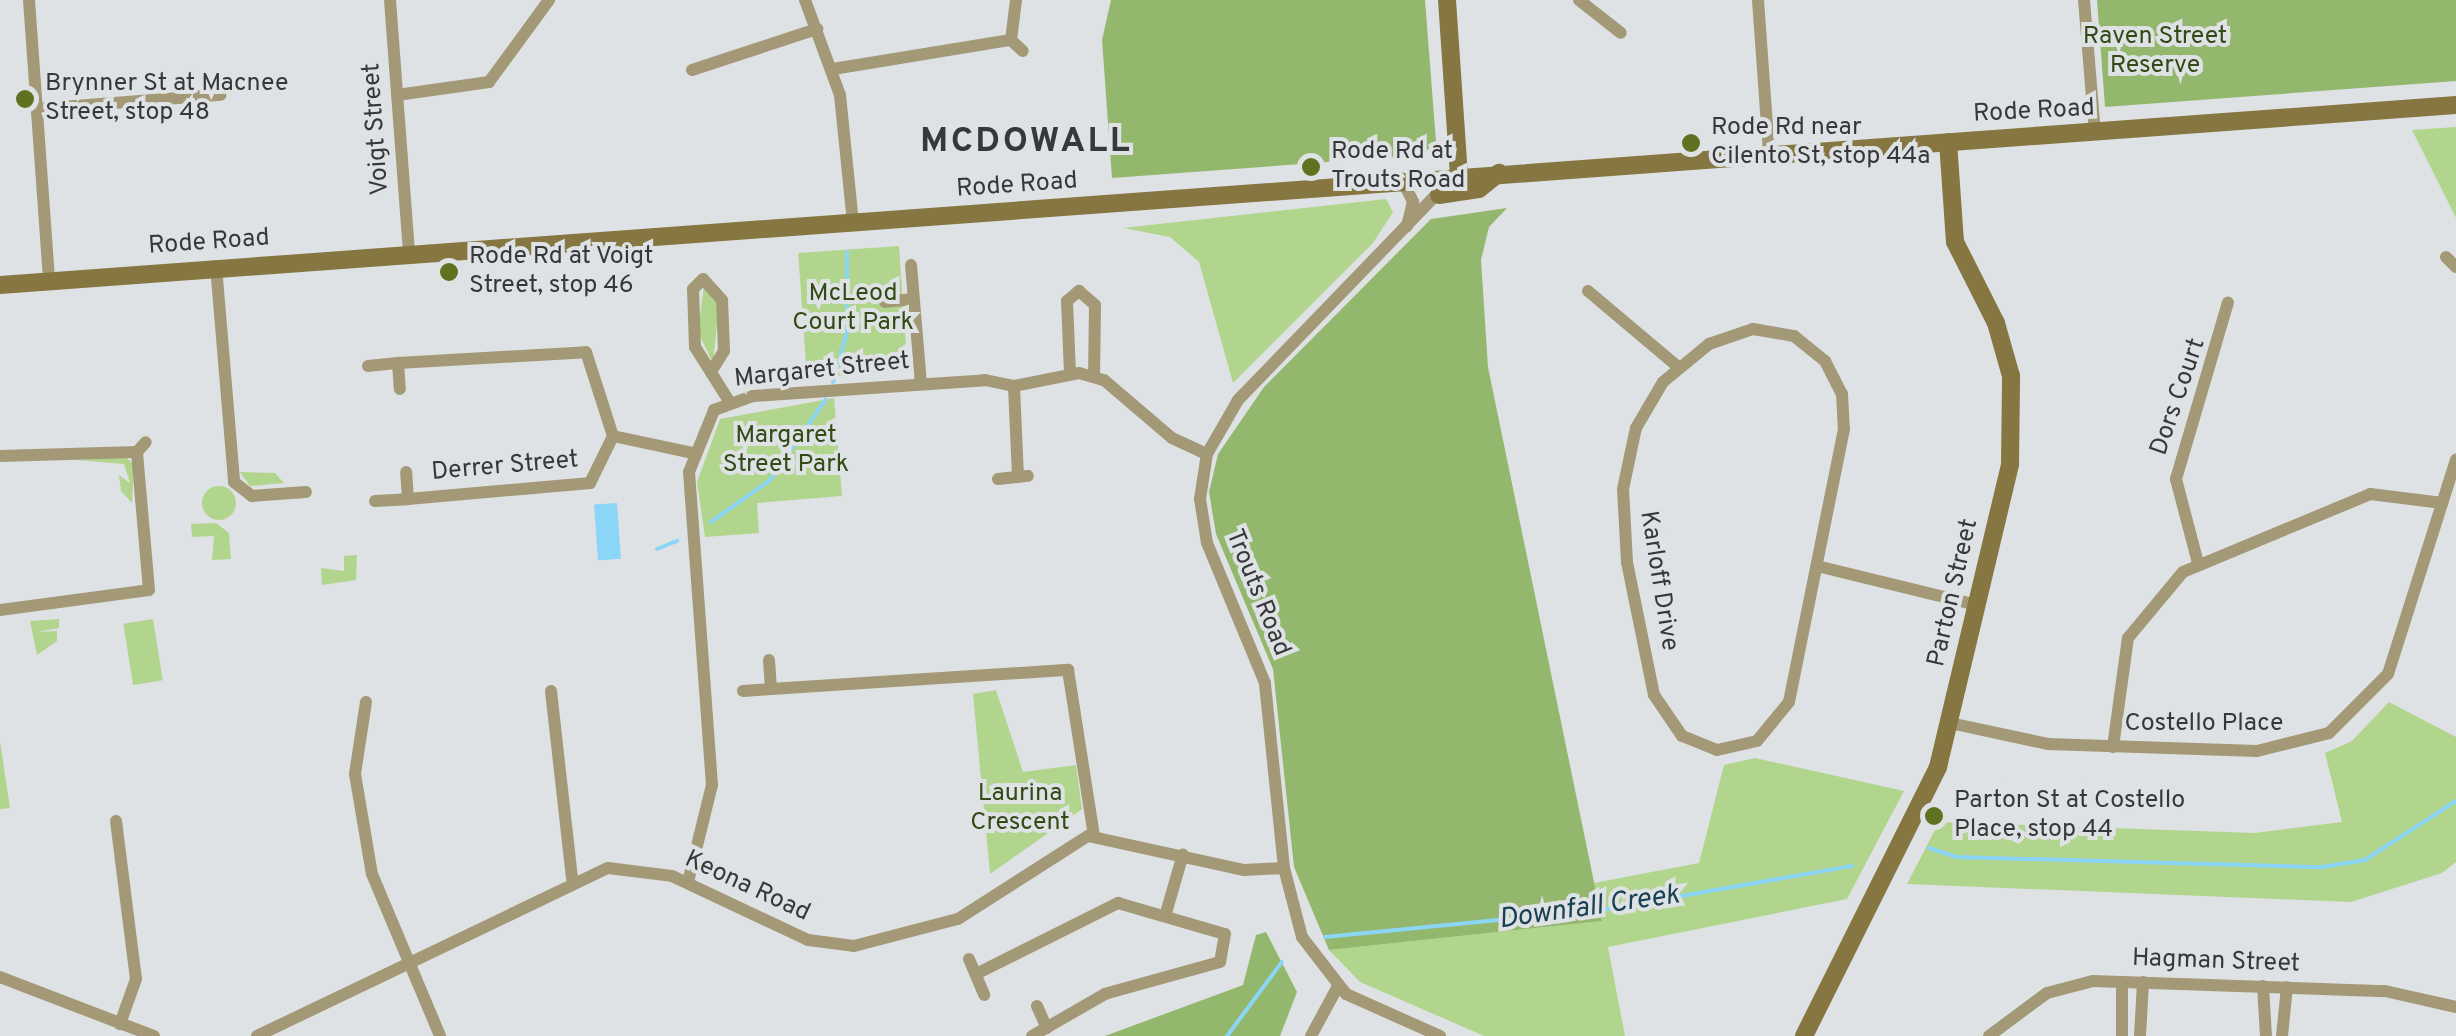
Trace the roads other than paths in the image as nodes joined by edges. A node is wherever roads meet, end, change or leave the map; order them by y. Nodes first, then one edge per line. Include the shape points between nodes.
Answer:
1 (28, 0) edge
2 (390, 0) edge
3 (549, 0) edge
4 (805, 0) edge
5 (1016, 0) edge
6 (1447, 0) edge
7 (1579, 0) edge
8 (1758, 0) edge
9 (2084, 0) edge
10 (817, 28) junction
11 (1621, 34) dead end
12 (1011, 40) junction
13 (1023, 51) dead end
14 (692, 70) dead end
15 (833, 70) junction
16 (397, 94) junction
17 (220, 95) dead end
18 (2456, 105) edge
19 (36, 109) junction
20 (2095, 134) junction
21 (1948, 142) junction
22 (1770, 156) junction
23 (1500, 172) junction
24 (1452, 175) junction
25 (1401, 178) junction
26 (1439, 196) junction
27 (853, 224) junction
28 (1408, 226) junction
29 (408, 254) junction
30 (911, 265) dead end
31 (216, 266) junction
32 (49, 281) junction
33 (0, 284) edge
34 (1588, 290) dead end
35 (914, 300) junction
36 (885, 302) dead end
37 (2228, 302) dead end
38 (398, 364) junction
39 (368, 366) dead end
40 (1676, 366) junction
41 (714, 367) junction
42 (1070, 374) junction
43 (1094, 376) junction
44 (921, 384) junction
45 (1014, 386) junction
46 (400, 389) dead end
47 (729, 401) junction
48 (613, 436) junction
49 (692, 453) junction
50 (1207, 454) junction
51 (0, 456) edge
52 (2456, 459) edge
53 (406, 472) dead end
54 (998, 478) dead end
55 (306, 492) dead end
56 (408, 498) junction
57 (375, 501) dead end
58 (2442, 502) junction
59 (2198, 563) junction
60 (1818, 566) junction
61 (1978, 605) junction
62 (0, 610) edge
63 (768, 660) dead end
64 (770, 689) junction
65 (551, 691) dead end
66 (743, 691) dead end
67 (366, 702) dead end
68 (1950, 723) junction
69 (2113, 746) junction
70 (116, 821) dead end
71 (1094, 836) junction
72 (1183, 854) junction
73 (1284, 868) junction
74 (572, 878) junction
75 (688, 882) junction
76 (1166, 913) junction
77 (970, 959) dead end
78 (404, 963) junction
79 (976, 974) junction
80 (0, 977) edge
81 (2122, 982) junction
82 (2143, 982) junction
83 (1338, 986) junction
84 (2264, 986) junction
85 (2288, 987) junction
86 (984, 995) dead end
87 (1037, 1006) dead end
88 (2456, 1008) edge
89 (120, 1024) junction
90 (1047, 1028) junction
91 (154, 1036) edge
92 (257, 1036) edge
93 (440, 1036) edge
94 (1032, 1036) edge
95 (1312, 1036) edge
96 (1440, 1036) edge
97 (1804, 1036) edge
98 (1989, 1036) edge
99 (2122, 1036) edge
100 (2140, 1036) edge
101 (2266, 1036) edge
102 (2282, 1036) edge

1 - 19 street
2 - 16 street, Voigt Street
3 - 16 street via 489,82
4 - 10 street
5 - 12 street
6 - 24 main road, Trouts Road
7 - 11 street
8 - 22 street
9 - 20 street
10 - 14 street
10 - 15 street
12 - 13 street
12 - 15 street
15 - 27 street
16 - 29 street, Voigt Street
17 - 19 street
18 - 20 main road, Rode Road
19 - 32 street
20 - 21 main road, Rode Road
21 - 22 main road, Rode Road
21 - 61 main road, Parton Street via 1955,242 2002,339 2015,411
22 - 23 main road, Rode Road
23 - 24 main road, Rode Road
23 - 26 main road via 1480,189
24 - 25 main road, Rode Road
24 - 26 street, Trouts Road
25 - 27 main road, Rode Road
25 - 28 street via 1412,202
26 - 28 street, Trouts Road
27 - 29 main road, Rode Road
28 - 50 street, Trouts Road via 1238,400
29 - 31 main road, Rode Road
30 - 35 street
31 - 32 main road, Rode Road
31 - 55 street via 234,482 252,496
32 - 33 main road, Rode Road
34 - 40 street
35 - 36 street
35 - 44 street
37 - 59 street, Dors Court via 2176,479
38 - 39 street
38 - 46 street
38 - 48 street via 586,352
40 - 60 street, Karloff Drive via 1728,336 1766,330 1805,343 1832,371 1844,428
40 - 60 street, Karloff Drive via 1636,428 1623,525 1654,695 1682,736 1737,749 1777,724
41 - 41 street via 696,347 692,289 702,279 722,300 724,352
41 - 47 street
42 - 43 street, Margaret Street
42 - 43 street via 1067,301 1085,292 1095,305
42 - 45 street, Margaret Street
43 - 50 street, Margaret Street
44 - 45 street, Margaret Street
44 - 47 street, Margaret Street
45 - 54 street via 1023,477
47 - 49 street, Margaret Street via 708,417
48 - 49 street, Derrer Street
48 - 56 street, Derrer Street via 590,483
49 - 75 street via 712,785
50 - 73 street, Trouts Road via 1204,529 1265,682
51 - 62 street via 142,447 149,590
52 - 58 street, Costello Place
53 - 56 street, Derrer Street
56 - 57 street, Derrer Street
58 - 59 street via 2370,494
58 - 69 street, Costello Place via 2388,674 2343,724 2278,750
59 - 69 street via 2158,593 2128,638
60 - 61 street
61 - 68 main road, Parton Street
63 - 64 street
64 - 66 street
64 - 71 street via 1068,670
65 - 74 street
67 - 78 street via 356,783 375,889
68 - 69 street, Costello Place
68 - 97 main road, Parton Street via 1919,814
70 - 89 street via 136,979
71 - 72 street
71 - 75 street, Keona Road via 1054,851 958,919 878,944 808,940
72 - 73 street via 1244,870
72 - 76 street
73 - 83 street, Trouts Road via 1302,938
74 - 75 street, Keona Road via 634,867
74 - 78 street, Keona Road
76 - 79 street via 1113,904
76 - 90 street via 1222,930 1224,958 1105,994
77 - 79 street
78 - 92 street, Keona Road
78 - 93 street
79 - 86 street
80 - 89 street
81 - 82 street, Hagman Street
81 - 98 street, Hagman Street via 2047,992
81 - 99 street
82 - 84 street, Hagman Street
82 - 100 street
83 - 95 street
83 - 96 street, Trouts Road
84 - 85 street, Hagman Street
84 - 101 street
85 - 88 street, Hagman Street via 2401,992
85 - 102 street
87 - 90 street
89 - 91 street
90 - 94 street

